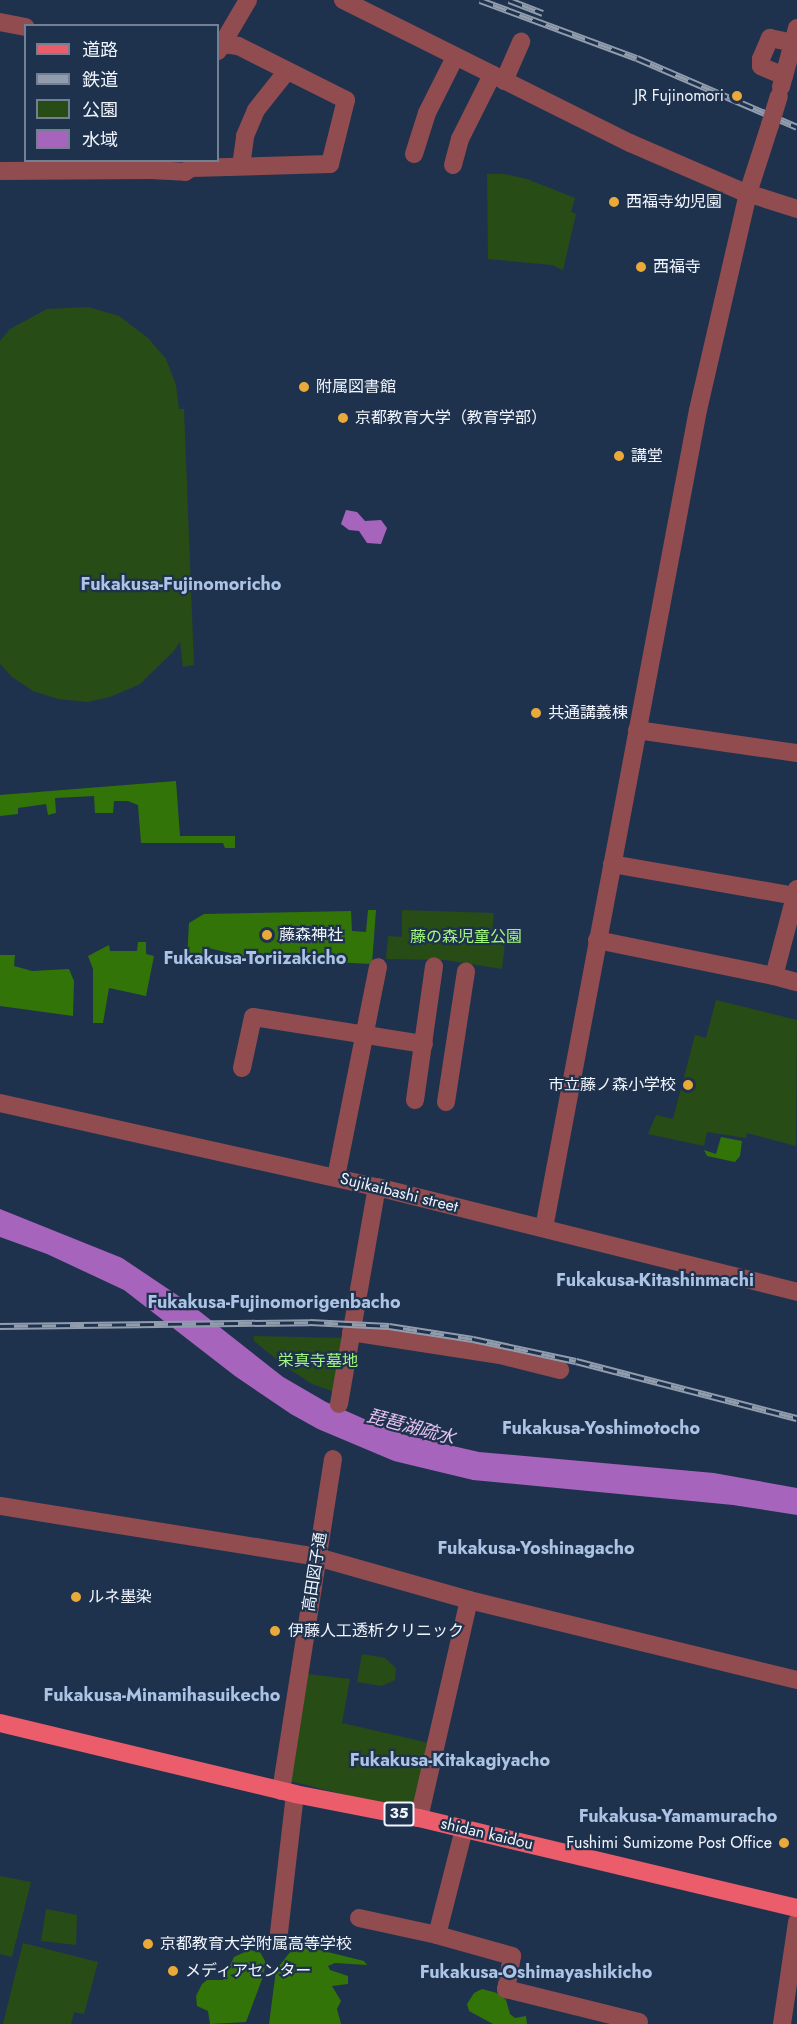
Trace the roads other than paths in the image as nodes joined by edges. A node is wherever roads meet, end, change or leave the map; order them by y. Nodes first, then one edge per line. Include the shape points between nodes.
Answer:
1 (249, 0) edge
2 (344, 0) edge
3 (0, 22) edge
4 (24, 27) edge
5 (795, 36) edge
6 (521, 42) dead end
7 (220, 48) edge
8 (455, 57) junction
9 (287, 72) junction
10 (784, 76) junction
11 (498, 78) junction
12 (414, 154) dead end
13 (152, 165) edge
14 (453, 165) dead end
15 (40, 166) edge
16 (241, 166) junction
17 (0, 171) edge
18 (748, 193) junction
19 (797, 209) edge
20 (637, 730) junction
21 (797, 753) edge
22 (612, 864) junction
23 (796, 893) edge
24 (597, 940) junction
25 (434, 966) dead end
26 (378, 967) dead end
27 (466, 972) dead end
28 (774, 976) junction
29 (797, 982) edge
30 (366, 1034) junction
31 (424, 1038) junction
32 (455, 1039) junction
33 (242, 1068) dead end
34 (415, 1100) dead end
35 (0, 1102) edge
36 (446, 1102) dead end
37 (336, 1177) junction
38 (377, 1187) junction
39 (544, 1228) junction
40 (797, 1292) edge
41 (351, 1332) junction
42 (560, 1370) dead end
43 (339, 1404) dead end
44 (333, 1459) dead end
45 (0, 1506) edge
46 (317, 1557) junction
47 (469, 1600) junction
48 (797, 1680) edge
49 (0, 1723) edge
50 (288, 1792) junction
51 (419, 1818) junction
52 (464, 1829) junction
53 (797, 1908) edge
54 (358, 1918) dead end
55 (797, 1923) edge
56 (437, 1935) junction
57 (278, 1941) dead end
58 (639, 2022) dead end
59 (782, 2024) edge

1 - 7 street
2 - 8 street
3 - 4 street
5 - 10 street
5 - 10 street via 770,38 761,59 763,67
6 - 11 street
7 - 9 street via 238,46
8 - 11 street
8 - 12 street via 427,113
9 - 16 street via 256,110 245,136
9 - 16 street via 346,100 330,164
10 - 18 street, bridge
11 - 14 street via 460,139
11 - 18 street
13 - 15 street
13 - 16 street via 185,172 191,168
15 - 17 street
18 - 19 street
18 - 20 street via 698,410
20 - 21 street
20 - 22 street
22 - 23 street
22 - 24 street
23 - 28 street
24 - 28 street
24 - 39 street
25 - 31 street
26 - 30 street
27 - 32 street
28 - 29 street
30 - 31 street
30 - 33 street via 253,1017
30 - 37 street
31 - 32 street
31 - 34 street
32 - 36 street
35 - 37 street, Sujikaibashi street
37 - 38 street, Sujikaibashi street
38 - 39 street, Sujikaibashi street
38 - 41 street
39 - 40 street, Sujikaibashi street
41 - 42 street via 500,1355
41 - 43 street
44 - 46 street, 高田図子通
45 - 46 street
46 - 47 street
46 - 50 street, 高田図子通
47 - 48 street
47 - 51 street
49 - 50 main road, shidan kaidou / 35
50 - 51 main road, shidan kaidou / 35
50 - 57 street, 高田図子通
51 - 52 main road, shidan kaidou / 35
52 - 53 main road, shidan kaidou / 35
52 - 56 street
54 - 56 street
55 - 59 street
56 - 58 street via 512,1956 506,1989

